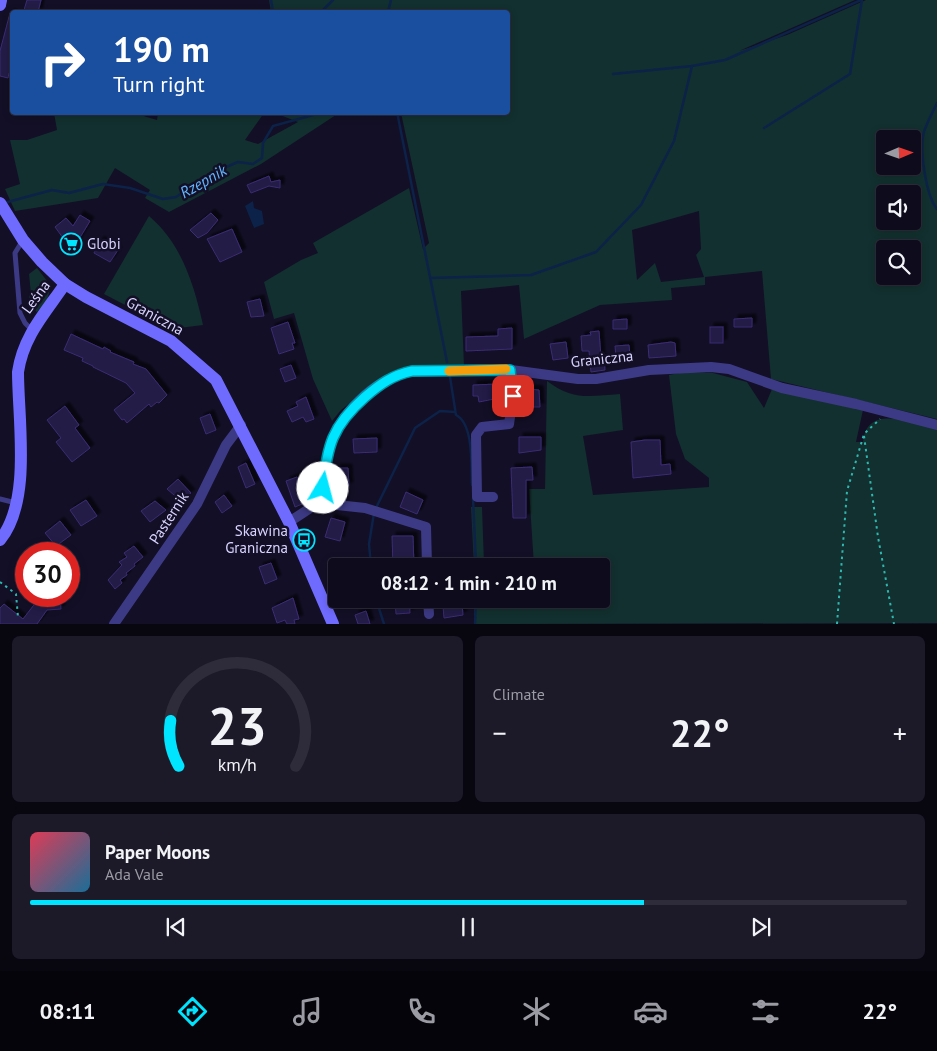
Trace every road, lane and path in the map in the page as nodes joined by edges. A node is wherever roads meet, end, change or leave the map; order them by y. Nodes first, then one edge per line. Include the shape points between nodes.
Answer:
1 (1, 0) edge
2 (0, 5) edge
3 (0, 203) edge
4 (24, 240) junction
5 (65, 284) junction
6 (32, 330) junction
7 (510, 370) junction
8 (887, 412) junction
9 (241, 425) junction
10 (937, 425) edge
11 (864, 434) junction
12 (493, 498) dead end
13 (0, 499) edge
14 (318, 503) junction
15 (17, 504) junction
16 (289, 522) junction
17 (0, 540) edge
18 (427, 558) edge
19 (0, 583) edge
20 (429, 608) edge
21 (429, 614) dead end
22 (18, 617) dead end
23 (114, 624) edge
24 (333, 624) edge
25 (837, 624) edge
26 (894, 624) edge

1 - 2 street
3 - 4 street, Graniczna
4 - 5 street, Graniczna
4 - 6 lane, Leśna via 15,253 20,313
5 - 6 street, Leśna
5 - 9 street, Graniczna via 171,341 216,380
6 - 15 street, Leśna via 23,348 18,372 20,474
7 - 8 street, Graniczna via 596,379 649,370 728,369 782,388
7 - 12 street via 513,396 509,424 482,426 476,435 477,497
7 - 14 street, Graniczna via 412,371 397,374 379,385 350,410 338,426
8 - 10 street, Graniczna
8 - 11 path
9 - 16 street, Graniczna
9 - 23 street, Pasternik via 226,445 197,504
11 - 25 path via 847,491
11 - 26 path
13 - 15 lane
14 - 16 street
14 - 18 street via 365,508 426,527
15 - 17 street, Leśna via 11,524
16 - 24 street, Graniczna
19 - 22 path via 16,594
20 - 21 street

